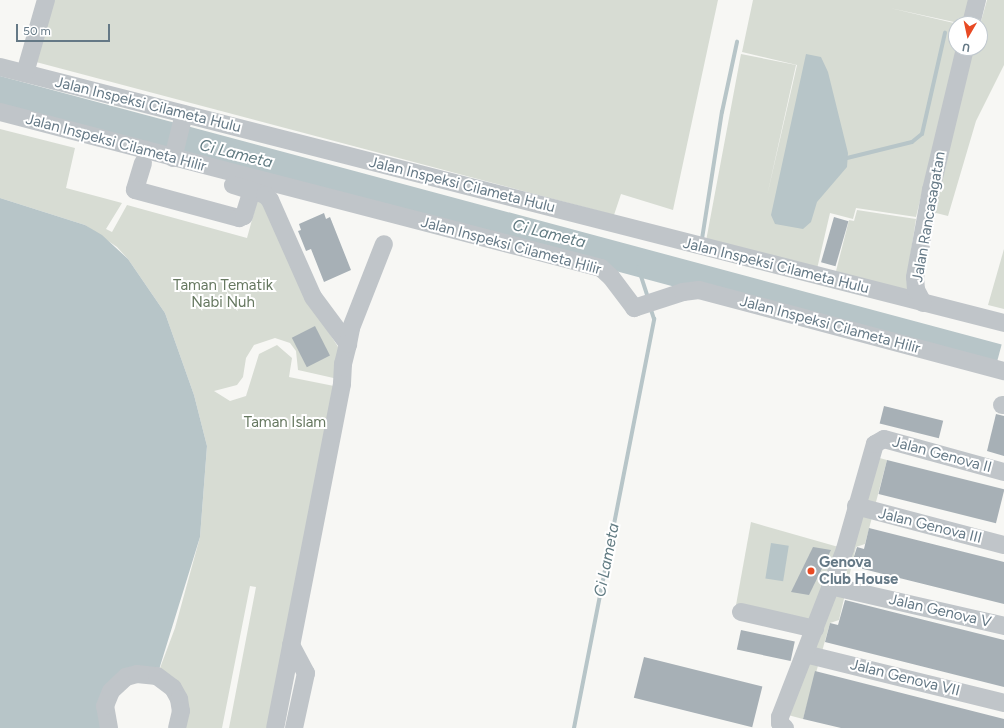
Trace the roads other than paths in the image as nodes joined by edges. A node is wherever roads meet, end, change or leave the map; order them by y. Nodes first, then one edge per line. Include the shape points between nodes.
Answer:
1 (46, 0) edge
2 (977, 0) edge
3 (973, 16) edge
4 (963, 56) edge
5 (0, 67) edge
6 (25, 73) junction
7 (0, 112) edge
8 (183, 118) junction
9 (0, 123) edge
10 (174, 154) junction
11 (143, 162) junction
12 (252, 190) junction
13 (384, 244) dead end
14 (923, 304) junction
15 (1004, 323) edge
16 (348, 344) junction
17 (1004, 371) edge
18 (1004, 472) edge
19 (856, 506) junction
20 (1004, 545) edge
21 (830, 586) junction
22 (741, 612) dead end
23 (1004, 626) edge
24 (815, 628) junction
25 (291, 645) junction
26 (806, 654) junction
27 (1004, 703) edge
28 (783, 725) edge
29 (108, 728) edge
30 (177, 728) edge
31 (275, 728) edge
32 (294, 728) edge

1 - 6 street
2 - 3 street
4 - 14 street, Jalan Rancasagatan via 931,190 915,277 916,290
5 - 6 street, Jalan Inspeksi Cilameta Hulu
6 - 8 street, Jalan Inspeksi Cilameta Hulu
7 - 10 street, Jalan Inspeksi Cilameta Hilir
8 - 10 street
8 - 14 street, Jalan Inspeksi Cilameta Hulu
9 - 11 street
10 - 17 street, Jalan Inspeksi Cilameta Hilir via 601,268 612,277 632,306 637,308 699,290
11 - 12 street
11 - 12 street via 135,190 239,218 244,216
12 - 16 street via 270,200 313,297
13 - 16 street via 351,328
14 - 15 street, Jalan Rancasagatan
16 - 25 street
18 - 19 street, Jalan Genova II via 879,440 874,444
19 - 20 street, Jalan Genova III
19 - 21 street via 845,549
21 - 23 street, Jalan Genova V
21 - 24 street
22 - 24 street
24 - 26 street
25 - 31 street
25 - 32 street via 306,673
26 - 27 street, Jalan Genova VII
26 - 28 street via 780,717
29 - 30 street via 105,718 107,698 117,683 138,674 157,676 173,688 179,699 181,711

